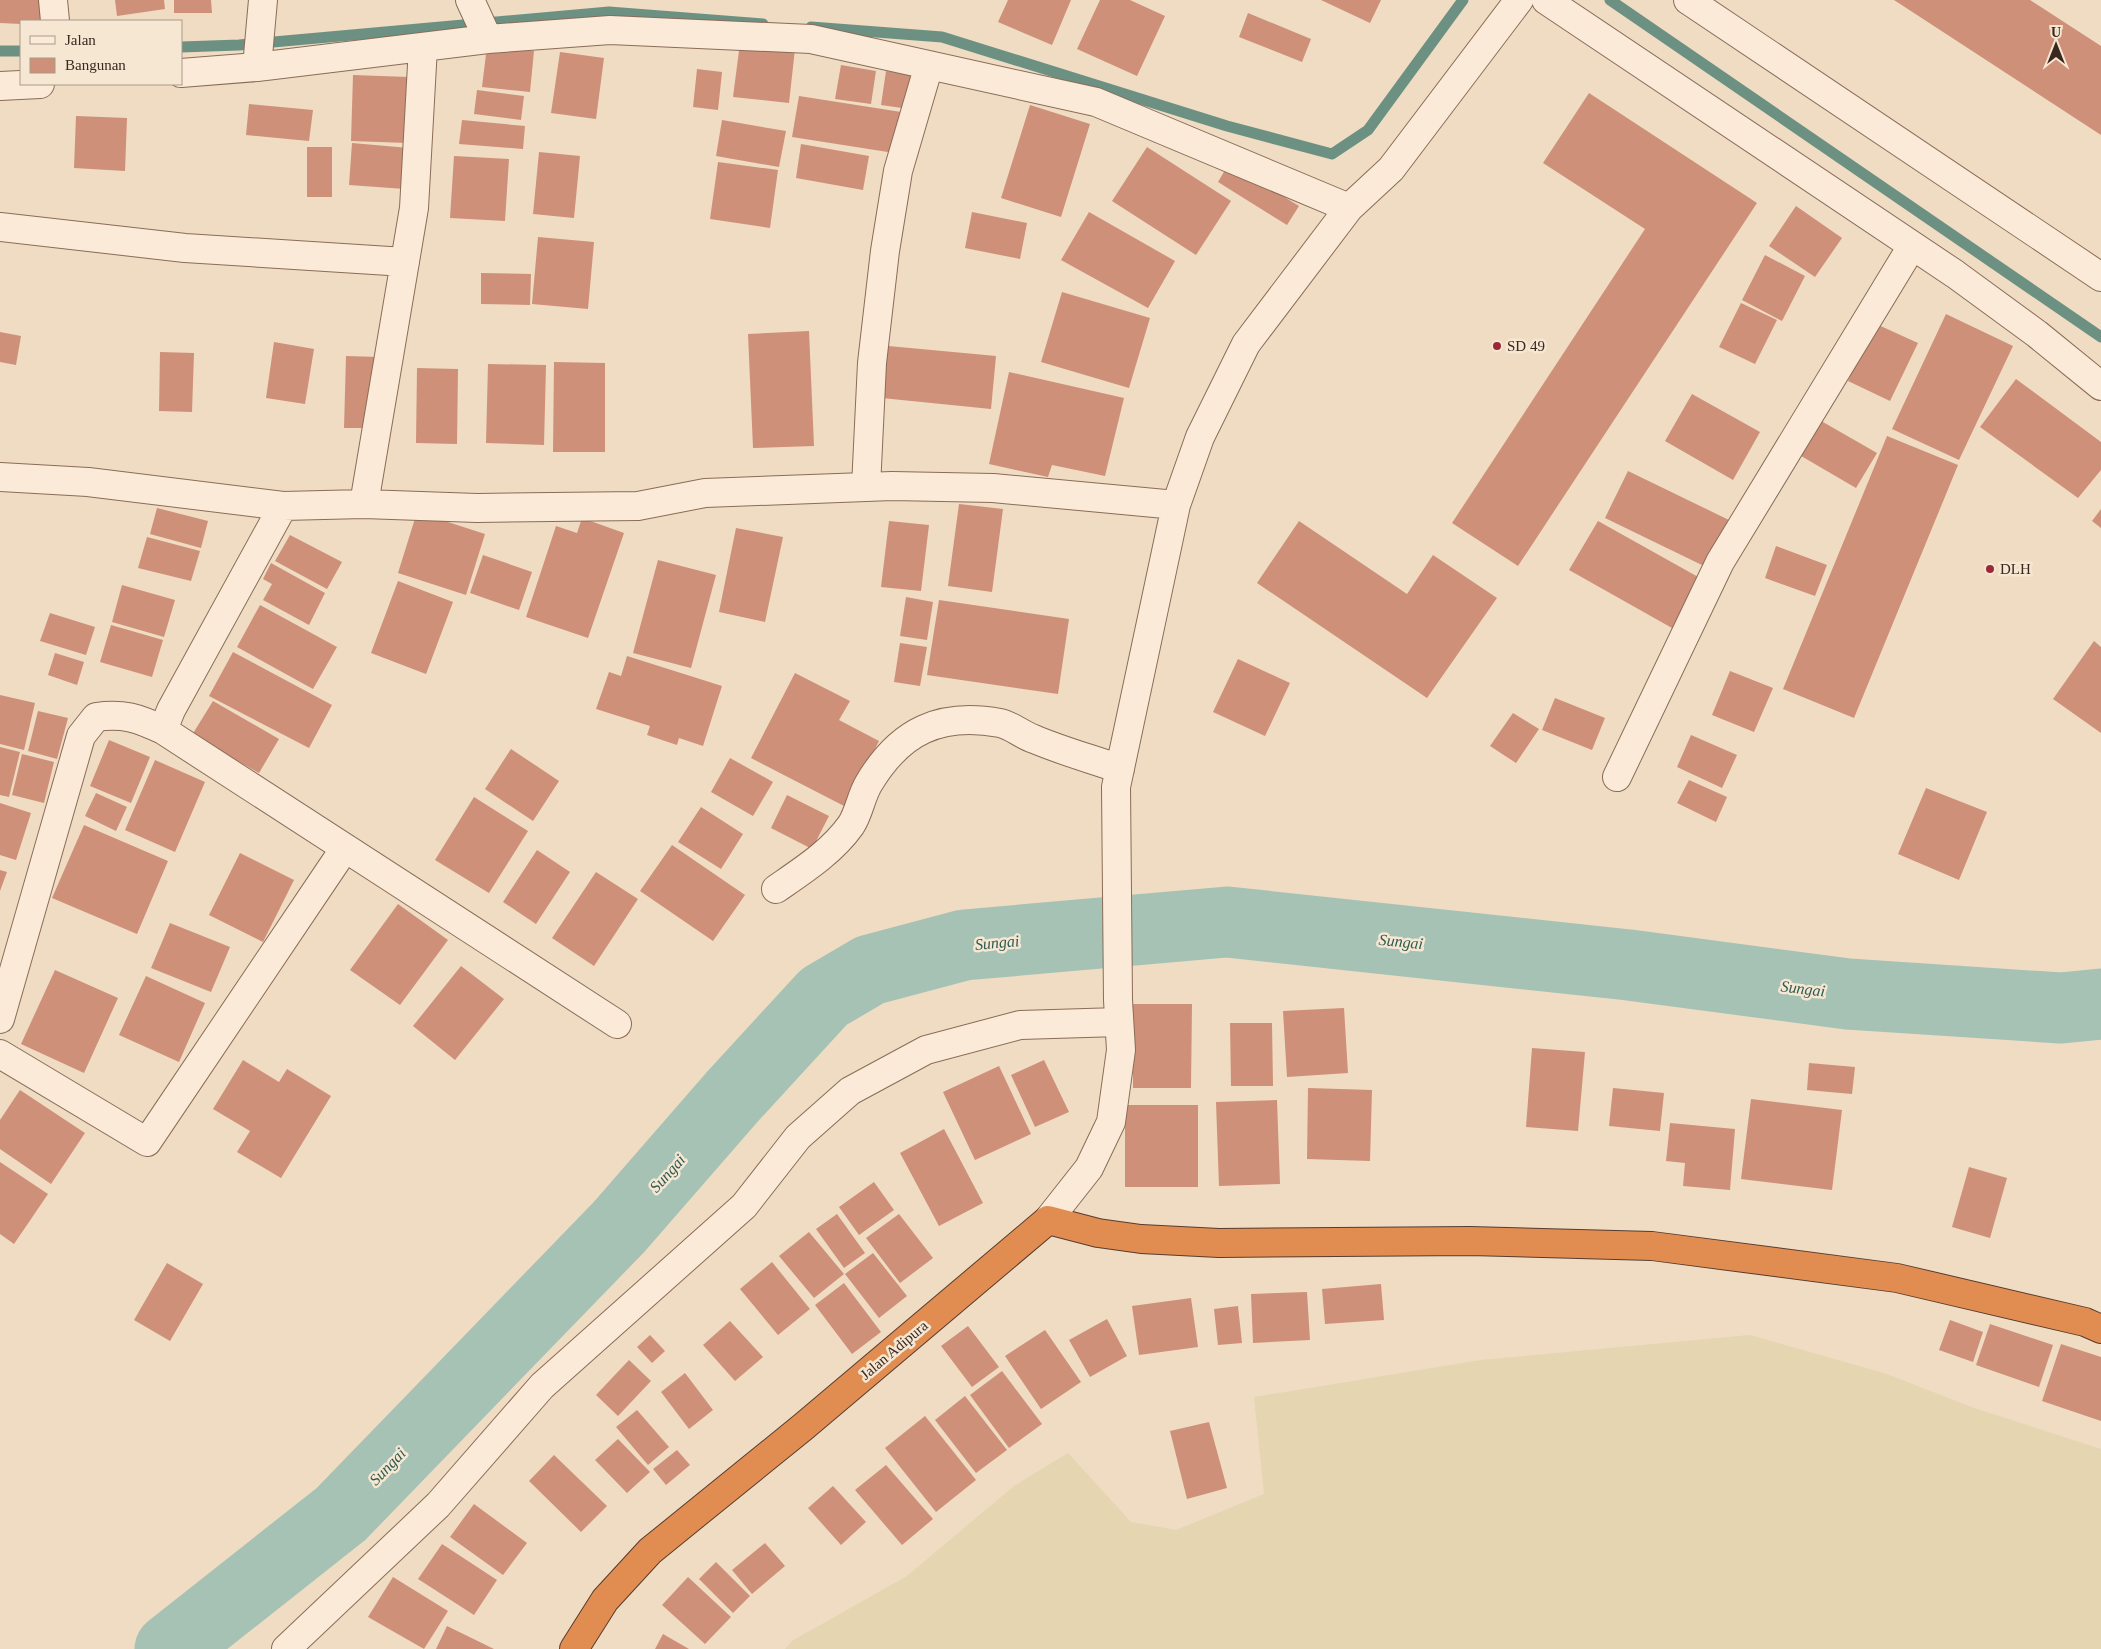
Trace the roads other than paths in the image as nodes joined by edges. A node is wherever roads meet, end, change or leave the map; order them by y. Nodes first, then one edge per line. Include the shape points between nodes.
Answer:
1 (54, 0) edge
2 (263, 0) edge
3 (470, 0) edge
4 (1519, 0) edge
5 (1546, 0) edge
6 (1688, 0) edge
7 (55, 20) edge
8 (488, 39) junction
9 (423, 47) junction
10 (929, 65) junction
11 (257, 67) junction
12 (182, 74) edge
13 (20, 85) edge
14 (0, 86) edge
15 (1349, 208) junction
16 (0, 227) edge
17 (1912, 246) junction
18 (405, 262) junction
19 (2101, 277) edge
20 (2101, 386) edge
21 (0, 477) edge
22 (866, 487) junction
23 (364, 504) junction
24 (1176, 505) junction
25 (283, 506) junction
26 (163, 730) junction
27 (1617, 776) dead end
28 (1118, 778) junction
29 (345, 848) junction
30 (776, 889) dead end
31 (1118, 1011) junction
32 (0, 1019) edge
33 (617, 1024) dead end
34 (0, 1054) edge
35 (1048, 1220) junction
36 (2101, 1329) edge
37 (286, 1649) edge
38 (574, 1649) edge

1 - 7 street
2 - 11 street
3 - 8 street
4 - 15 street, Jalan Adipura via 1391,169
5 - 17 street
6 - 19 street
8 - 9 street
8 - 10 street via 610,30 811,39
9 - 11 street
9 - 18 street via 414,208
10 - 15 street via 1096,102
10 - 22 street via 898,171 885,251 872,363
11 - 12 street
13 - 14 street
15 - 24 street, Jalan Adipura via 1246,344 1200,437
16 - 18 street via 185,248
17 - 20 street via 2037,334
17 - 27 street via 1720,562
18 - 23 street
21 - 25 street via 88,482
22 - 23 street via 705,493 638,506 478,508
22 - 24 street via 993,488
23 - 25 street
24 - 28 street, Jalan Adipura
25 - 26 street
26 - 29 street
26 - 32 street via 118,714 96,717 81,736
28 - 30 street via 1002,723 971,719 937,723 909,735 868,784 851,825 816,861
28 - 31 street, Jalan Adipura
29 - 33 street
29 - 34 street via 147,1142
31 - 35 street, Jalan Adipura via 1121,1050 1111,1122 1089,1168
31 - 37 street via 1020,1025 926,1050 850,1091 798,1137 744,1206 542,1386 438,1505
35 - 36 highway via 1098,1233 1141,1239 1219,1243 1470,1241 1652,1246 1897,1278 2085,1322
35 - 38 highway, Jalan Adipura via 804,1428 650,1551 605,1600

